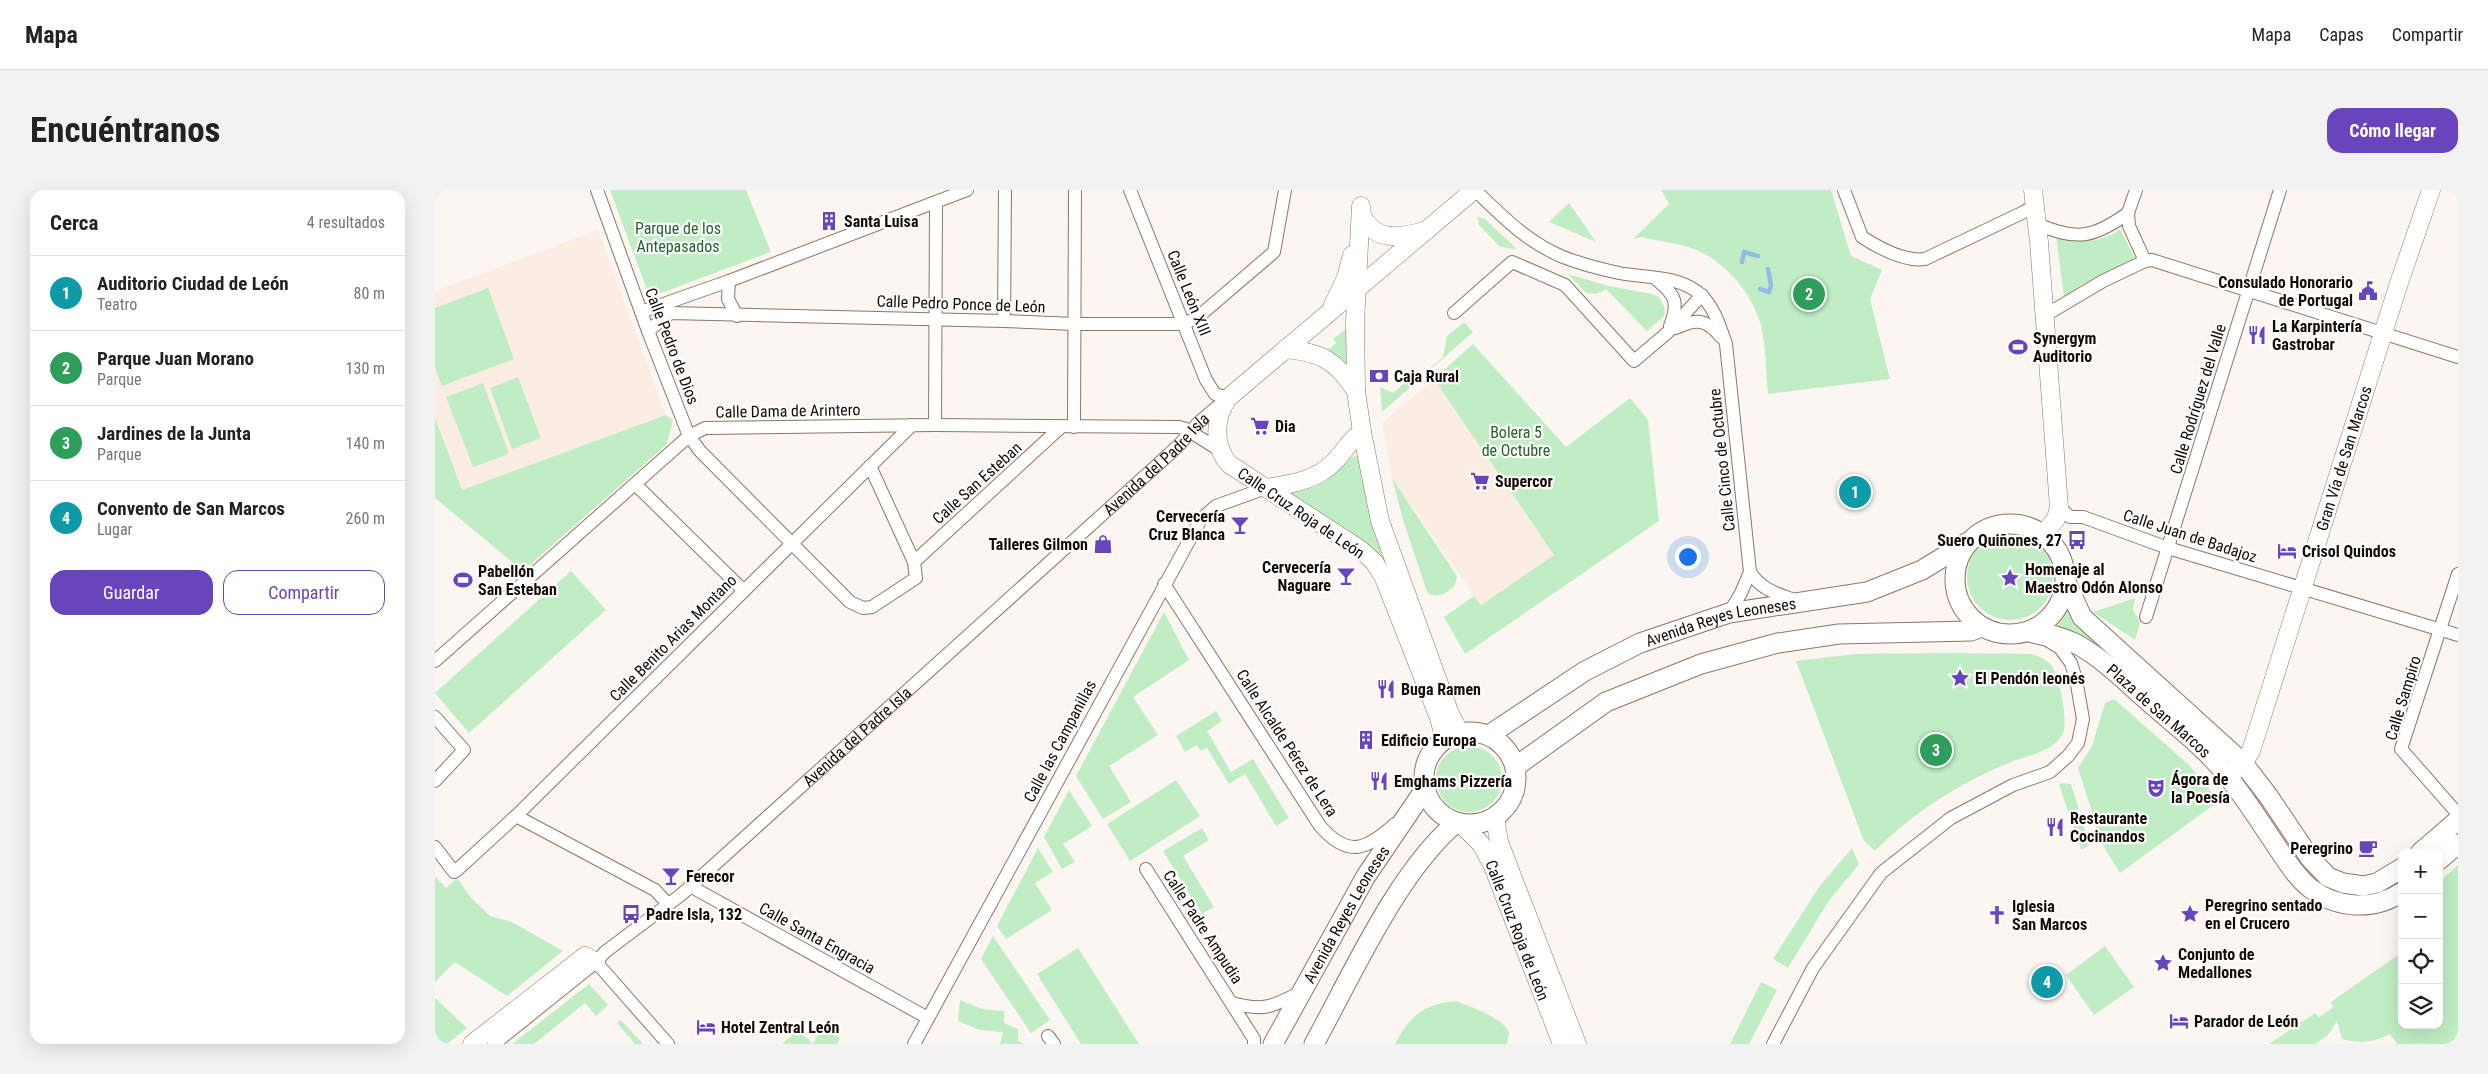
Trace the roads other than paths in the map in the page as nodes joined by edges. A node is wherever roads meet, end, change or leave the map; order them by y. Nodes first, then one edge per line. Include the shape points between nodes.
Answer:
1 (597, 190) edge
2 (967, 190) edge
3 (1005, 190) edge
4 (1075, 190) edge
5 (1130, 190) edge
6 (1285, 190) edge
7 (1475, 190) edge
8 (1845, 190) edge
9 (2136, 190) edge
10 (2280, 190) edge
11 (2431, 190) edge
12 (2034, 197) edge
13 (936, 202) junction
14 (1362, 204) edge
15 (2128, 213) junction
16 (2037, 224) junction
17 (1429, 229) junction
18 (2145, 261) junction
19 (1655, 278) junction
20 (729, 281) junction
21 (1357, 288) junction
22 (2249, 290) junction
23 (1702, 295) junction
24 (641, 312) junction
25 (1454, 313) dead end
26 (737, 316) junction
27 (1324, 316) junction
28 (2044, 316) junction
29 (934, 319) junction
30 (1004, 320) junction
31 (1074, 324) junction
32 (1184, 324) junction
33 (648, 331) junction
34 (1667, 333) junction
35 (2383, 334) junction
36 (1726, 344) junction
37 (1285, 349) junction
38 (2458, 357) edge
39 (1356, 391) junction
40 (1227, 398) junction
41 (912, 425) junction
42 (935, 425) junction
43 (1067, 427) junction
44 (1191, 432) junction
45 (1362, 432) junction
46 (689, 436) junction
47 (1221, 452) junction
48 (870, 466) junction
49 (635, 484) junction
50 (1266, 488) junction
51 (2065, 512) junction
52 (2043, 535) junction
53 (1967, 543) junction
54 (791, 545) junction
55 (2168, 548) junction
56 (914, 562) junction
57 (1750, 572) junction
58 (2458, 574) edge
59 (2066, 582) junction
60 (1164, 584) junction
61 (2303, 589) junction
62 (744, 590) junction
63 (1797, 601) junction
64 (1729, 613) junction
65 (2146, 617) dead end
66 (1982, 627) junction
67 (2441, 630) junction
68 (2025, 632) junction
69 (2458, 635) edge
70 (435, 661) edge
71 (435, 717) edge
72 (1489, 735) junction
73 (1453, 736) junction
74 (2243, 763) junction
75 (1515, 767) junction
76 (2228, 776) junction
77 (435, 781) edge
78 (1425, 789) junction
79 (1411, 809) junction
80 (2458, 814) edge
81 (516, 816) junction
82 (1495, 817) junction
83 (2458, 820) edge
84 (1459, 824) junction
85 (2458, 844) edge
86 (435, 847) edge
87 (2425, 849) edge
88 (2443, 857) edge
89 (1146, 869) dead end
90 (2398, 871) edge
91 (690, 886) junction
92 (2398, 894) edge
93 (668, 904) junction
94 (596, 962) junction
95 (1304, 990) junction
96 (1232, 1003) junction
97 (929, 1018) junction
98 (472, 1044) edge
99 (494, 1044) edge
100 (668, 1044) edge
101 (914, 1044) edge
102 (1254, 1044) edge
103 (1273, 1044) edge
104 (1314, 1044) edge
105 (1562, 1044) edge
106 (1577, 1044) edge
107 (1773, 1044) edge

1 - 24 street, Calle Pedro de Dios
2 - 13 street
3 - 30 street
4 - 31 street
5 - 32 street, Calle León XIII
6 - 32 street via 1274,252 1199,317
7 - 17 main road, Avenida del Padre Isla
7 - 19 street, Calle Cinco de Octubre via 1517,231 1541,246 1583,263
8 - 12 street via 1861,237 1917,260 2024,212
9 - 15 street
10 - 22 street, Calle Rodríguez del Valle
11 - 35 main road, Gran Vía de San Marcos
12 - 16 main road
13 - 20 street
13 - 29 street
14 - 17 main road via 1372,230 1384,236 1396,238
14 - 21 main road, Calle Cruz Roja de León
14 - 27 main road via 1346,278
15 - 16 street via 2084,236
15 - 18 street via 2129,226
16 - 28 main road
17 - 21 main road, Avenida del Padre Isla
18 - 22 street via 2152,260
18 - 28 street via 2103,281
19 - 23 street, Calle Cinco de Octubre via 1688,286
19 - 34 street via 1671,291 1675,303
20 - 24 street
20 - 26 street via 728,299
21 - 27 main road, Avenida del Padre Isla
21 - 39 main road, Calle Cruz Roja de León
22 - 35 street
22 - 55 street, Calle Rodríguez del Valle
23 - 34 street
23 - 36 street, Calle Cinco de Octubre via 1719,320
24 - 33 street, Calle Pedro de Dios
25 - 34 street via 1511,262 1565,285 1634,361
26 - 29 street, Calle Pedro Ponce de León
26 - 33 street, Calle Pedro Ponce de León via 671,314
27 - 37 main road, Avenida del Padre Isla
28 - 51 main road
29 - 30 street, Calle Pedro Ponce de León
29 - 42 street
30 - 31 street, Calle Pedro Ponce de León
31 - 32 street, Calle Pedro Ponce de León
31 - 43 street
32 - 40 street, Calle León XIII via 1209,386 1219,396
33 - 46 street, Calle Pedro de Dios
34 - 36 street via 1689,322 1701,322 1711,326
35 - 38 street
35 - 61 main road, Gran Vía de San Marcos
36 - 57 street, Calle Cinco de Octubre
37 - 39 main road, Calle Cruz Roja de León via 1310,351 1328,359 1345,374
37 - 40 main road, Avenida del Padre Isla
39 - 45 main road, Calle Cruz Roja de León
40 - 44 street, Avenida del Padre Isla
40 - 47 main road, Avenida del Padre Isla via 1217,424
41 - 42 street, Calle Dama de Arintero
41 - 46 street, Calle Dama de Arintero via 705,428
41 - 48 street, Calle Benito Arias Montano
42 - 43 street, Calle Dama de Arintero
43 - 44 street, Calle Dama de Arintero via 1179,427
43 - 56 street, Calle San Esteban
44 - 47 street, Calle Dama de Arintero
44 - 91 street, Avenida del Padre Isla
45 - 50 main road via 1335,461 1313,478
45 - 73 main road, Calle Cruz Roja de León via 1386,540 1446,705
46 - 49 street, Calle Dama de Arintero
46 - 54 street, Calle Pedro de Dios
47 - 50 main road, Calle Cruz Roja de León via 1229,464
48 - 54 street, Calle Benito Arias Montano
48 - 56 street
49 - 62 street
49 - 70 street, Calle Dama de Arintero
50 - 60 street, Calle las Campanillas via 1215,506 1201,519
50 - 73 main road, Calle Cruz Roja de León via 1361,550 1374,562 1439,718
51 - 52 main road
51 - 55 street, Calle Juan de Badajoz
52 - 53 main road via 2025,526 1998,524 1980,531
52 - 59 main road via 2059,552
53 - 63 main road, Avenida Reyes Leoneses via 1931,565 1884,587 1851,595
53 - 66 main road via 1955,568 1954,586 1959,603
54 - 56 street, Calle Pedro de Dios via 851,602 863,608 872,607 916,578
54 - 62 street, Calle Benito Arias Montano
55 - 61 street, Calle Juan de Badajoz
55 - 65 street, Calle Rodríguez del Valle
57 - 63 street via 1768,591
57 - 64 street, Calle Cinco de Octubre
58 - 67 street, Calle Sampiro
59 - 68 main road via 2055,611 2045,622
59 - 74 main road, Plaza de San Marcos via 2082,617
60 - 79 street, Calle Alcalde Pérez de Lera via 1330,838 1360,848 1374,842
60 - 97 street, Calle las Campanillas
61 - 67 street, Calle Juan de Badajoz
61 - 74 main road, Gran Vía de San Marcos via 2251,751
62 - 81 street, Calle Benito Arias Montano
63 - 64 main road, Avenida Reyes Leoneses
64 - 72 main road, Avenida Reyes Leoneses via 1632,647 1585,671
66 - 68 main road via 1994,632
66 - 75 main road via 1971,631 1839,634 1778,643 1701,664 1606,702
67 - 69 street, Calle Juan de Badajoz
67 - 80 street, Calle Sampiro via 2401,749
68 - 76 main road, Plaza de San Marcos via 2055,636 2078,645 2105,664 2199,746
68 - 107 street via 2060,648 2071,662 2083,719 2078,743 2050,772 2013,785 1951,818 1881,872 1813,968
71 - 77 street via 464,750
72 - 73 main road via 1471,732
72 - 75 main road via 1502,744
73 - 78 main road via 1435,748 1428,760 1424,774
74 - 76 main road, Gran Vía de San Marcos
74 - 90 main road, Plaza de San Marcos via 2310,858 2328,877 2363,886 2377,883
75 - 82 main road via 1513,795
76 - 92 main road, Plaza de San Marcos via 2296,875 2311,889 2327,899 2347,904 2365,905
78 - 79 main road, Avenida Reyes Leoneses
78 - 84 main road via 1437,811
79 - 95 main road, Avenida Reyes Leoneses via 1366,876
81 - 86 street, Calle Benito Arias Montano via 454,872
81 - 93 street via 655,890
82 - 84 main road via 1473,825
82 - 106 main road, Calle Cruz Roja de León via 1505,859
83 - 87 main road
84 - 104 main road, Avenida Reyes Leoneses via 1428,853 1397,896
84 - 105 main road, Calle Cruz Roja de León via 1481,844 1493,864
85 - 88 main road
89 - 96 street, Calle Padre Ampudia
91 - 93 street, Avenida del Padre Isla
91 - 97 street, Calle Santa Engracia
93 - 94 street, Avenida del Padre Isla
94 - 98 main road via 585,956
94 - 99 street, Avenida del Padre Isla
94 - 100 street
95 - 96 street, Calle Padre Ampudia via 1273,1006 1253,1009
95 - 103 main road, Avenida Reyes Leoneses
96 - 102 street, Calle Padre Ampudia
97 - 101 street, Calle las Campanillas

